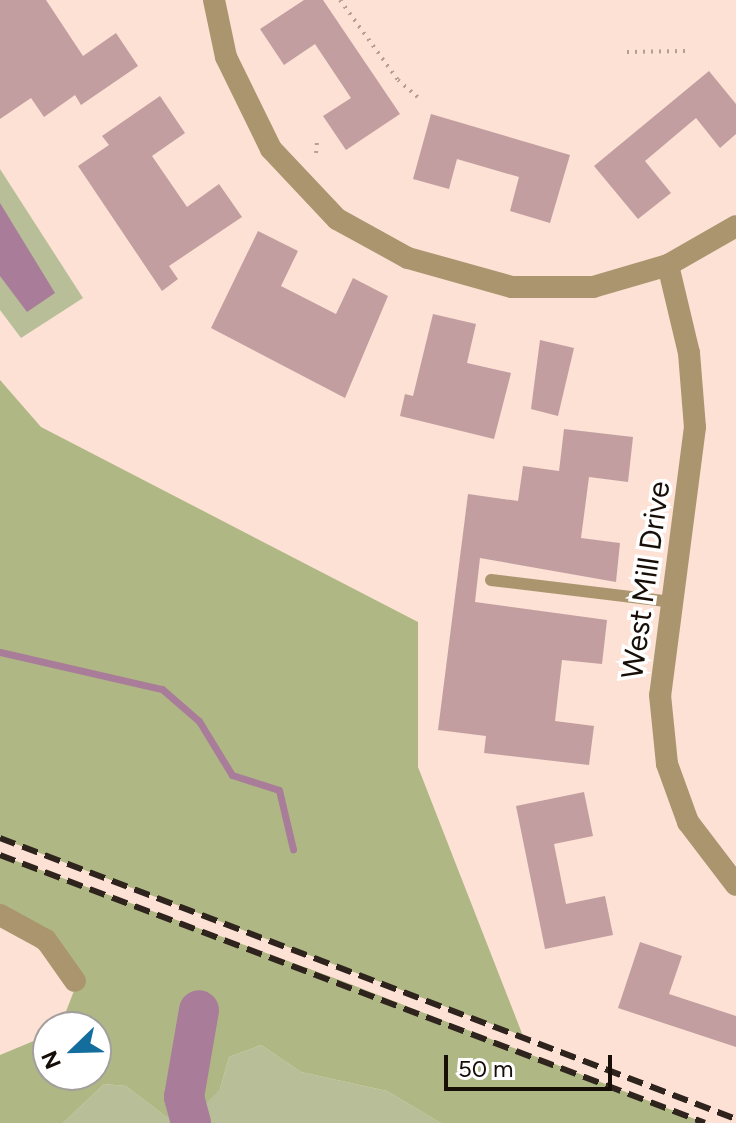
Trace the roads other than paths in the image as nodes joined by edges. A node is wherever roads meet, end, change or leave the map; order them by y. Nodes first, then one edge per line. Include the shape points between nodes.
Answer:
1 (214, 0) edge
2 (736, 226) edge
3 (668, 265) junction
4 (491, 580) dead end
5 (674, 602) junction
6 (736, 885) edge
7 (0, 915) edge
8 (75, 981) dead end

1 - 3 street via 226,57 271,149 306,192 370,241 512,287 593,287
2 - 3 street
3 - 5 street, West Mill Drive via 689,353 695,427
4 - 5 lane
5 - 6 street, West Mill Drive via 660,695 667,764 688,822
7 - 8 street via 46,940

